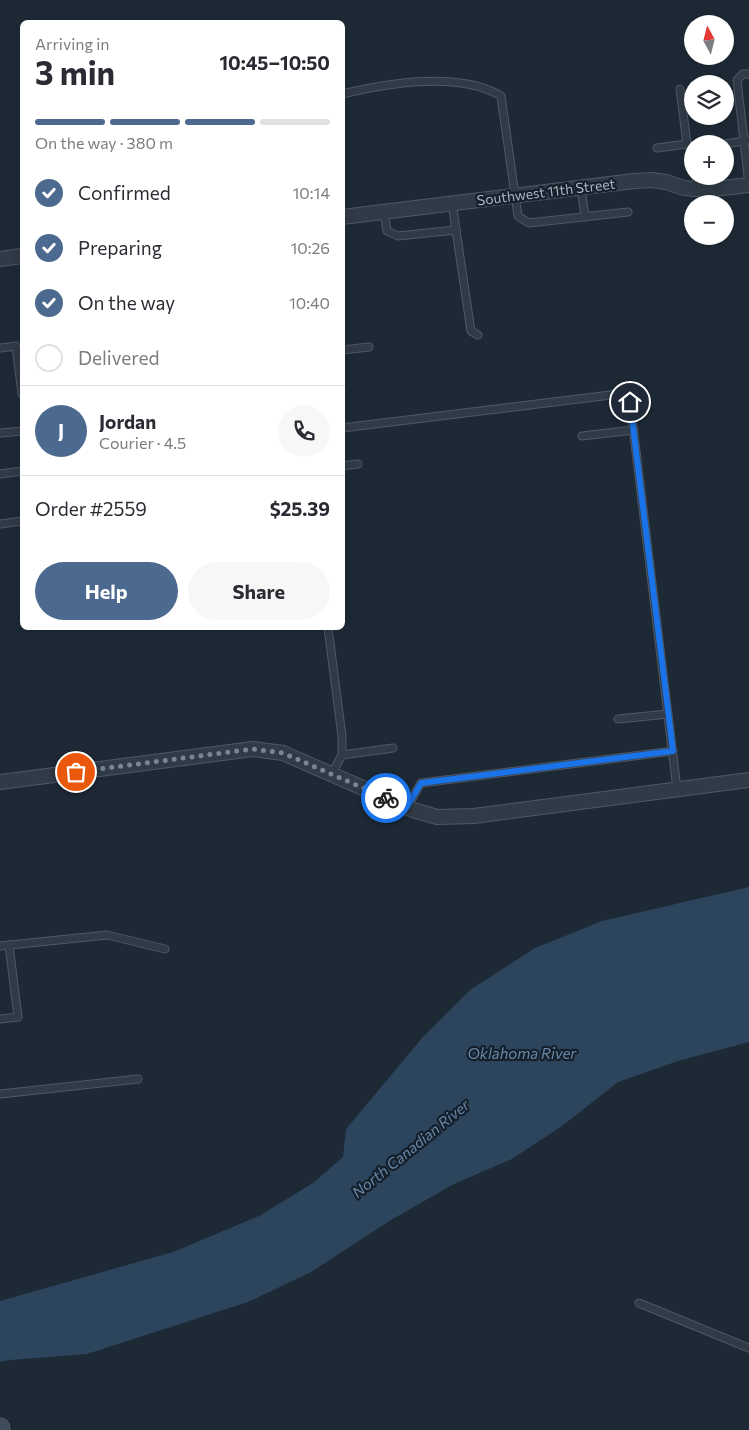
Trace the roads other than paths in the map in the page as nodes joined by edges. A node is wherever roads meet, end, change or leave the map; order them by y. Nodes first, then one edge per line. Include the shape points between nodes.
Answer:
1 (749, 74) edge
2 (680, 89) dead end
3 (345, 93) edge
4 (688, 135) edge
5 (746, 141) edge
6 (684, 146) edge
7 (657, 148) dead end
8 (684, 182) edge
9 (699, 185) edge
10 (749, 185) edge
11 (581, 187) junction
12 (515, 196) junction
13 (452, 203) junction
14 (384, 212) junction
15 (628, 212) dead end
16 (345, 217) edge
17 (585, 217) junction
18 (456, 230) junction
19 (20, 256) edge
20 (0, 259) edge
21 (478, 335) dead end
22 (369, 347) dead end
23 (0, 348) edge
24 (345, 350) edge
25 (20, 378) edge
26 (345, 428) edge
27 (634, 430) junction
28 (20, 431) edge
29 (0, 434) edge
30 (582, 436) dead end
31 (358, 464) dead end
32 (345, 466) edge
33 (20, 471) edge
34 (0, 474) edge
35 (20, 521) edge
36 (0, 524) edge
37 (328, 630) edge
38 (668, 714) junction
39 (618, 719) dead end
40 (393, 748) dead end
41 (673, 751) junction
42 (342, 755) junction
43 (331, 774) junction
44 (749, 780) edge
45 (0, 782) edge
46 (677, 789) junction
47 (407, 807) junction
48 (8, 945) junction
49 (0, 946) edge
50 (165, 949) dead end
51 (0, 1019) edge
52 (138, 1079) dead end
53 (0, 1094) edge
54 (639, 1303) dead end
55 (749, 1348) edge

1 - 5 lane via 743,74 737,80
2 - 4 lane
3 - 12 lane via 405,83 455,81 494,91 501,96
5 - 10 lane
6 - 7 lane
8 - 11 street, Southwest 11th Street via 651,180
9 - 10 street, Southwest 11th Street via 706,190
11 - 12 street, Southwest 11th Street
11 - 17 lane
12 - 13 street, Southwest 11th Street
12 - 17 lane via 518,216 529,223
13 - 14 street, Southwest 11th Street
13 - 18 lane
14 - 16 street, Southwest 11th Street
14 - 18 lane via 387,231 398,236
15 - 17 lane
18 - 21 lane via 470,331
19 - 20 street
22 - 24 lane
23 - 25 lane via 16,346
26 - 27 lane via 619,394 630,402
27 - 30 lane
27 - 38 lane
28 - 29 lane
31 - 32 lane
33 - 34 lane
35 - 36 lane
37 - 42 lane
38 - 39 lane
38 - 41 lane
40 - 42 lane
41 - 46 lane
41 - 47 lane via 421,783
42 - 43 lane
43 - 45 street via 283,753 253,749
43 - 47 street
44 - 46 street
46 - 47 street via 474,816 437,817
48 - 49 lane
48 - 50 lane via 107,935
48 - 51 lane via 18,1016
52 - 53 lane
54 - 55 lane

